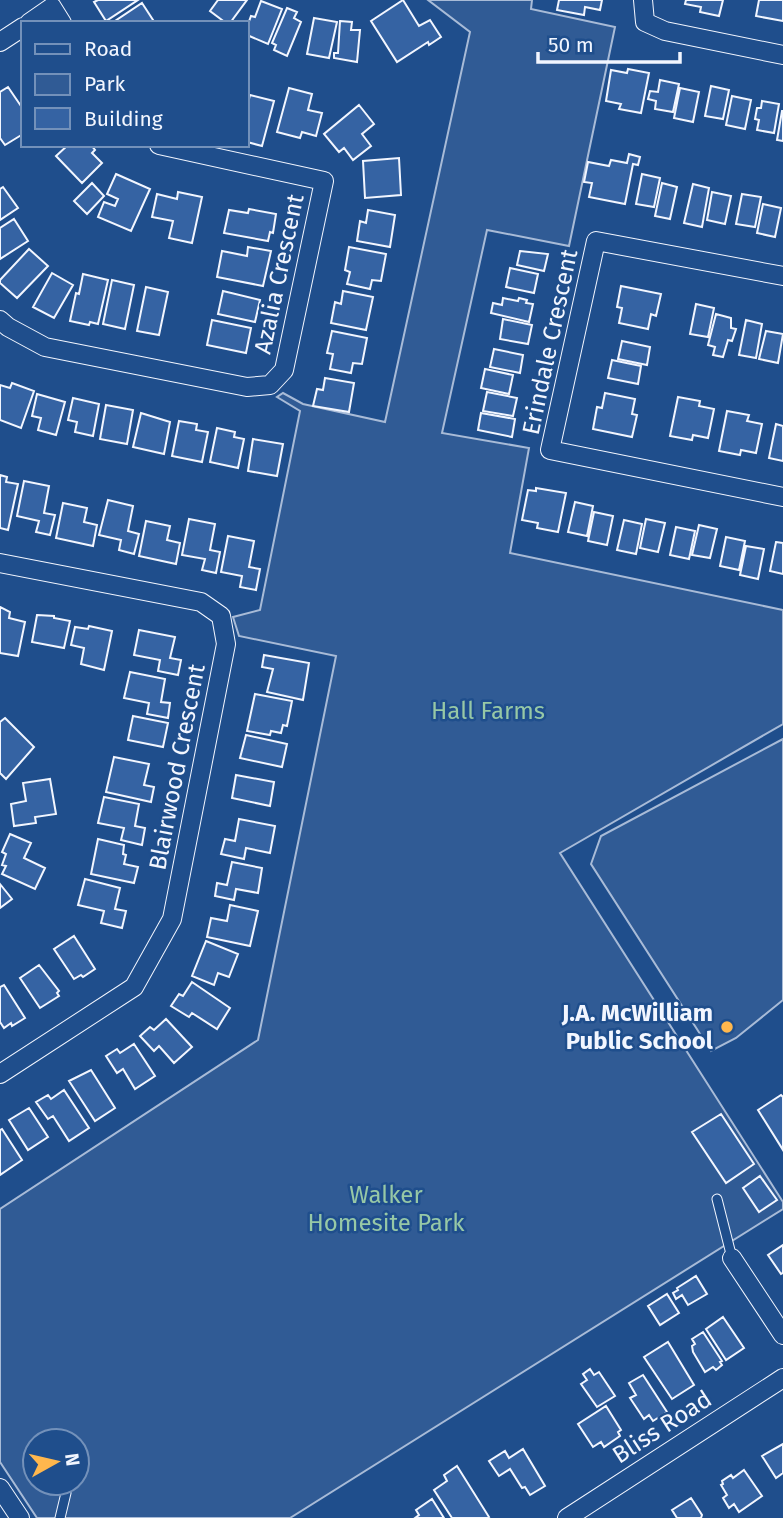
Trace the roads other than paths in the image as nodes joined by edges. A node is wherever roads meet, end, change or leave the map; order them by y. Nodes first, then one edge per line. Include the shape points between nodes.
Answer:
1 (643, 0) edge
2 (32, 21) edge
3 (61, 21) edge
4 (21, 28) edge
5 (0, 42) edge
6 (783, 55) edge
7 (168, 147) edge
8 (783, 276) edge
9 (0, 320) edge
10 (783, 497) edge
11 (0, 563) edge
12 (0, 1074) edge
13 (717, 1199) dead end
14 (732, 1258) joint
15 (783, 1335) edge
16 (783, 1378) edge
17 (0, 1488) edge
18 (65, 1497) edge
19 (20, 1518) edge
20 (60, 1518) edge
21 (567, 1518) edge

1 - 6 street via 645,22 666,31
2 - 3 street via 52,7
4 - 5 street
7 - 9 street, Azalia Crescent via 324,181 284,370 271,385 247,387 45,347
8 - 10 street, Erindale Crescent via 596,241 550,450
11 - 12 street, Blairwood Crescent via 201,602 221,616 226,644 172,919 134,987
13 - 14 lane
14 - 15 street
16 - 21 street, Bliss Road
17 - 19 street
18 - 20 lane

